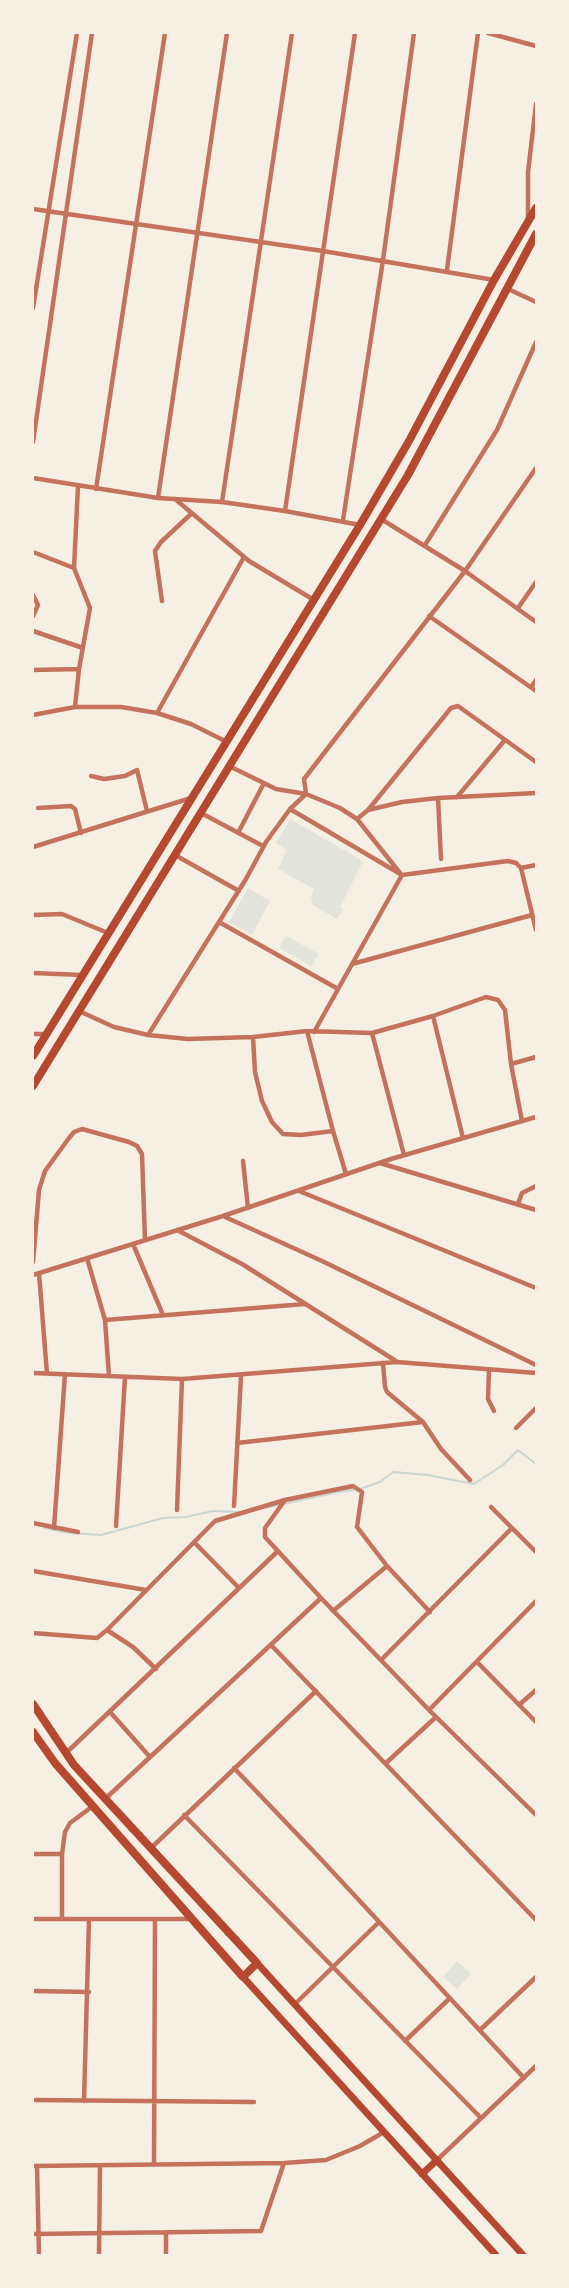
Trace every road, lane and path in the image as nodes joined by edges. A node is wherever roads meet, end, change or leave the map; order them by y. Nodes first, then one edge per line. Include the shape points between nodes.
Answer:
1 (77, 33) edge
2 (92, 33) edge
3 (165, 33) edge
4 (227, 33) edge
5 (292, 33) edge
6 (356, 33) edge
7 (414, 33) edge
8 (478, 33) edge
9 (488, 33) edge
10 (527, 33) edge
11 (524, 41) junction
12 (536, 46) edge
13 (536, 104) edge
14 (536, 208) edge
15 (33, 209) edge
16 (48, 211) junction
17 (67, 214) junction
18 (528, 220) junction
19 (136, 224) junction
20 (198, 232) junction
21 (536, 234) edge
22 (262, 242) junction
23 (323, 251) junction
24 (383, 260) junction
25 (447, 270) junction
26 (494, 280) junction
27 (506, 288) junction
28 (536, 302) edge
29 (33, 308) edge
30 (536, 342) edge
31 (409, 441) junction
32 (33, 442) edge
33 (424, 448) junction
34 (394, 467) junction
35 (536, 468) edge
36 (408, 476) junction
37 (33, 478) edge
38 (78, 486) junction
39 (96, 489) junction
40 (158, 498) junction
41 (175, 499) junction
42 (222, 502) junction
43 (285, 511) junction
44 (192, 513) junction
45 (381, 519) junction
46 (342, 520) junction
47 (360, 525) junction
48 (425, 545) junction
49 (33, 552) edge
50 (244, 557) junction
51 (74, 568) junction
52 (465, 571) junction
53 (536, 582) edge
54 (33, 595) edge
55 (314, 600) junction
56 (162, 602) dead end
57 (518, 608) junction
58 (33, 616) edge
59 (429, 616) junction
60 (536, 622) edge
61 (33, 631) edge
62 (83, 648) junction
63 (79, 669) junction
64 (33, 670) edge
65 (536, 680) edge
66 (531, 687) junction
67 (536, 691) edge
68 (75, 706) junction
69 (157, 713) junction
70 (33, 715) edge
71 (505, 740) junction
72 (225, 741) junction
73 (536, 762) edge
74 (229, 766) junction
75 (91, 776) dead end
76 (264, 783) junction
77 (536, 793) edge
78 (306, 794) junction
79 (192, 797) junction
80 (457, 797) junction
81 (438, 798) junction
82 (38, 807) dead end
83 (290, 809) junction
84 (368, 810) junction
85 (147, 811) junction
86 (201, 813) junction
87 (357, 819) junction
88 (176, 826) junction
89 (81, 833) junction
90 (189, 833) junction
91 (238, 833) junction
92 (263, 846) junction
93 (33, 847) edge
94 (175, 855) junction
95 (441, 859) dead end
96 (536, 865) edge
97 (521, 868) junction
98 (402, 875) junction
99 (239, 891) junction
100 (33, 915) edge
101 (532, 915) junction
102 (219, 922) junction
103 (536, 930) edge
104 (108, 933) junction
105 (352, 964) junction
106 (33, 973) edge
107 (82, 975) junction
108 (338, 989) junction
109 (79, 1011) junction
110 (433, 1016) junction
111 (307, 1031) junction
112 (314, 1032) junction
113 (33, 1034) edge
114 (46, 1034) junction
115 (372, 1034) junction
116 (148, 1035) junction
117 (253, 1037) junction
118 (33, 1056) edge
119 (536, 1057) edge
120 (511, 1064) junction
121 (33, 1086) edge
122 (536, 1117) edge
123 (522, 1121) junction
124 (333, 1131) junction
125 (463, 1138) junction
126 (404, 1155) junction
127 (243, 1161) dead end
128 (379, 1163) junction
129 (346, 1174) junction
130 (536, 1186) edge
131 (299, 1191) junction
132 (518, 1204) junction
133 (248, 1208) junction
134 (536, 1210) edge
135 (223, 1216) junction
136 (177, 1230) junction
137 (145, 1240) junction
138 (133, 1244) junction
139 (87, 1258) junction
140 (33, 1262) edge
141 (39, 1273) junction
142 (33, 1275) edge
143 (536, 1288) edge
144 (306, 1304) junction
145 (163, 1315) junction
146 (105, 1320) junction
147 (396, 1362) junction
148 (383, 1363) junction
149 (536, 1365) edge
150 (489, 1370) junction
151 (33, 1373) edge
152 (536, 1373) edge
153 (47, 1374) junction
154 (65, 1374) junction
155 (241, 1376) junction
156 (109, 1377) junction
157 (125, 1377) junction
158 (182, 1379) junction
159 (536, 1408) edge
160 (494, 1411) dead end
161 (423, 1422) junction
162 (516, 1428) dead end
163 (237, 1443) junction
164 (470, 1480) dead end
165 (285, 1500) junction
166 (234, 1506) dead end
167 (491, 1507) dead end
168 (177, 1510) dead end
169 (33, 1523) edge
170 (116, 1526) dead end
171 (54, 1528) junction
172 (512, 1528) junction
173 (78, 1532) dead end
174 (194, 1542) junction
175 (278, 1551) junction
176 (536, 1552) edge
177 (387, 1566) junction
178 (33, 1571) edge
179 (239, 1588) junction
180 (146, 1590) junction
181 (321, 1598) junction
182 (536, 1601) edge
183 (333, 1611) junction
184 (430, 1612) junction
185 (107, 1630) junction
186 (33, 1633) edge
187 (271, 1645) junction
188 (381, 1660) junction
189 (477, 1662) junction
190 (156, 1669) junction
191 (536, 1690) edge
192 (316, 1691) junction
193 (33, 1704) edge
194 (519, 1706) junction
195 (429, 1710) junction
196 (110, 1712) junction
197 (436, 1717) junction
198 (536, 1722) edge
199 (33, 1734) edge
200 (65, 1754) junction
201 (150, 1757) junction
202 (386, 1763) junction
203 (234, 1768) junction
204 (105, 1799) junction
205 (93, 1806) junction
206 (184, 1815) junction
207 (536, 1815) edge
208 (151, 1848) junction
209 (33, 1854) edge
210 (62, 1854) junction
211 (33, 1919) edge
212 (62, 1919) junction
213 (89, 1919) junction
214 (154, 1919) junction
215 (190, 1919) junction
216 (536, 1920) edge
217 (380, 1922) junction
218 (257, 1964) junction
219 (333, 1967) junction
220 (243, 1977) junction
221 (536, 1977) edge
222 (33, 1991) edge
223 (89, 1992) junction
224 (450, 1998) junction
225 (294, 2004) junction
226 (480, 2030) junction
227 (405, 2041) junction
228 (536, 2066) edge
229 (524, 2078) junction
230 (33, 2100) edge
231 (84, 2101) junction
232 (154, 2101) junction
233 (254, 2102) dead end
234 (481, 2118) junction
235 (384, 2132) junction
236 (437, 2160) junction
237 (284, 2163) junction
238 (154, 2165) junction
239 (35, 2166) edge
240 (100, 2166) junction
241 (423, 2174) junction
242 (166, 2232) junction
243 (99, 2233) junction
244 (36, 2234) edge
245 (39, 2255) edge
246 (99, 2255) edge
247 (166, 2255) edge
248 (496, 2255) edge
249 (523, 2255) edge

1 - 16 street
2 - 17 street
3 - 19 street
4 - 20 street
5 - 22 street
6 - 23 street
7 - 24 street
8 - 25 street
9 - 11 street
10 - 11 street
11 - 12 street
13 - 18 street via 528,172
14 - 18 main road
15 - 16 street
16 - 17 street
16 - 29 street
17 - 19 street
17 - 32 street
18 - 26 main road
19 - 20 street
19 - 39 street
20 - 22 street
20 - 40 street
21 - 27 main road
22 - 23 street
22 - 42 street
23 - 24 street
23 - 43 street
24 - 25 street
24 - 46 street
25 - 26 street
26 - 31 main road
27 - 28 street
27 - 33 main road
30 - 48 street via 497,430
31 - 33 main road
31 - 34 main road
33 - 36 main road
34 - 36 main road
34 - 47 main road
35 - 52 street
36 - 45 main road
37 - 38 street
38 - 39 street
38 - 51 street
39 - 40 street
40 - 41 street
41 - 42 street
41 - 44 street
42 - 43 street
43 - 46 street
44 - 50 street
44 - 56 street via 155,552
45 - 48 street
45 - 74 main road
46 - 47 street
47 - 55 main road
48 - 52 street
49 - 51 street
50 - 55 street
50 - 69 street
51 - 62 street via 90,608
52 - 57 street
52 - 59 street
53 - 57 street
54 - 58 street via 38,605
55 - 72 main road
57 - 60 street
59 - 66 street
59 - 78 street via 304,779
61 - 62 street
62 - 63 street
63 - 64 street
63 - 68 street
65 - 66 street
66 - 67 street
68 - 69 street
68 - 70 street
69 - 72 street
71 - 73 street
71 - 80 street
71 - 84 street via 465,710 451,708
72 - 79 main road
74 - 76 street
74 - 86 main road
75 - 85 street via 104,779 137,770
76 - 78 street
76 - 91 street
77 - 80 street
78 - 83 street
78 - 87 street
79 - 85 street
79 - 88 main road
80 - 81 street
81 - 84 street
81 - 95 street
82 - 89 street via 71,806
83 - 92 street
83 - 98 street
84 - 87 street
85 - 89 street
86 - 90 main road
86 - 91 street
87 - 98 street
88 - 90 main road via 183,836
88 - 104 main road
89 - 93 street
90 - 94 main road
91 - 92 street
92 - 99 street
94 - 99 street
94 - 109 main road
96 - 97 street
97 - 98 street via 508,861
97 - 101 street
98 - 105 street
99 - 102 street
100 - 104 street via 62,914
101 - 103 street
101 - 105 street
102 - 108 street
102 - 116 street
104 - 107 main road
105 - 108 street
106 - 107 street
107 - 114 main road
108 - 112 street
109 - 116 street via 114,1027
109 - 121 main road
110 - 115 street
110 - 120 street via 486,998 498,1000 505,1010
110 - 125 street
111 - 112 street
111 - 117 street
111 - 124 street
112 - 115 street
113 - 114 street
114 - 118 main road
115 - 126 street
116 - 117 street via 188,1039
117 - 124 street via 255,1072 272,1122 283,1134
119 - 120 street
120 - 123 street
122 - 123 street
123 - 125 street
124 - 129 street
125 - 126 street
126 - 128 street
127 - 133 street
128 - 129 street
128 - 132 street
129 - 131 street
130 - 132 street via 522,1193
131 - 133 street
131 - 143 street
132 - 134 street
133 - 135 street
135 - 136 street
135 - 149 street
136 - 137 street
136 - 144 street
137 - 138 street
137 - 140 street via 142,1154 129,1142 82,1130 74,1132 45,1171 39,1190
138 - 139 street
138 - 145 street
139 - 141 street
139 - 146 street
141 - 142 street
141 - 153 street
144 - 145 street
144 - 147 street
145 - 146 street
146 - 156 street
147 - 148 street
147 - 150 street
148 - 155 street
148 - 161 street via 387,1392
150 - 152 street
150 - 160 street via 488,1399
151 - 153 street
153 - 154 street
154 - 156 street
154 - 171 street
155 - 158 street
155 - 163 street
156 - 157 street
157 - 158 street
157 - 170 street
158 - 168 street
159 - 162 street
161 - 163 street
161 - 164 street via 441,1449
163 - 166 street
165 - 174 street via 215,1521
165 - 175 street via 265,1528 265,1537
165 - 177 street via 353,1486 362,1492 357,1527
167 - 172 street
169 - 171 street
171 - 173 street
172 - 176 street
172 - 184 street
174 - 179 street
174 - 180 street
175 - 179 street
175 - 181 street
177 - 183 street
177 - 184 street
178 - 180 street
179 - 190 street
180 - 185 street
181 - 183 street
181 - 187 street
182 - 189 street
183 - 188 street
184 - 188 street
185 - 186 street via 97,1638
185 - 190 street
187 - 192 street
187 - 201 street
188 - 195 street
189 - 194 street
189 - 195 street
190 - 196 street
191 - 194 street
192 - 202 street
192 - 203 street
193 - 200 main road
194 - 198 street
195 - 197 street
196 - 200 street
196 - 201 street
197 - 202 street
197 - 207 street
199 - 205 main road
200 - 204 main road
201 - 204 street
202 - 216 street
203 - 206 street
203 - 217 street
204 - 208 main road
205 - 210 street via 70,1823
205 - 215 main road
206 - 208 street
206 - 219 street
208 - 218 main road
209 - 210 street
210 - 212 street
211 - 212 street
212 - 213 street
213 - 214 street
213 - 223 street
214 - 215 street
214 - 232 street
215 - 220 main road
217 - 219 street
217 - 224 street
218 - 220 main road
218 - 225 main road
219 - 225 street
219 - 227 street
220 - 235 main road
221 - 226 street
222 - 223 street
223 - 231 street
224 - 226 street
224 - 227 street
225 - 236 main road
226 - 229 street
227 - 234 street
228 - 229 street
229 - 234 street
230 - 231 street
231 - 232 street
232 - 233 street
232 - 238 street
234 - 236 street
235 - 237 street via 326,2160
235 - 241 main road
236 - 241 main road
236 - 249 main road
237 - 238 street
237 - 242 street via 261,2231
238 - 240 street
239 - 240 street
239 - 244 street
240 - 243 street
241 - 248 main road
242 - 243 street
242 - 247 street
243 - 244 street
243 - 246 street
244 - 245 street

